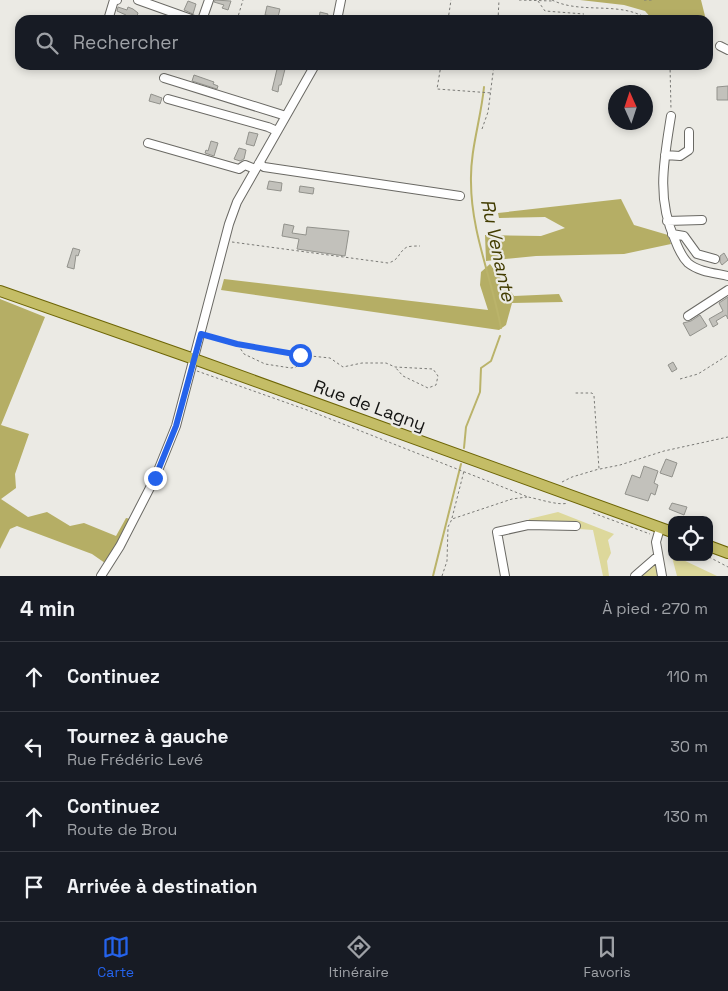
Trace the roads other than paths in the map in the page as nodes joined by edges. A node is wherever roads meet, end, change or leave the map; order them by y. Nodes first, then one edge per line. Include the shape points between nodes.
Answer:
1 (111, 0) edge
2 (117, 0) edge
3 (138, 0) edge
4 (209, 0) edge
5 (341, 0) edge
6 (107, 15) edge
7 (108, 15) edge
8 (180, 15) edge
9 (204, 15) edge
10 (338, 15) edge
11 (720, 46) dead end
12 (728, 50) edge
13 (312, 70) edge
14 (164, 78) dead end
15 (168, 99) dead end
16 (286, 116) junction
17 (671, 116) road end
18 (277, 131) junction
19 (689, 132) dead end
20 (148, 143) dead end
21 (665, 155) junction
22 (257, 166) junction
23 (460, 196) dead end
24 (702, 220) dead end
25 (668, 221) junction
26 (672, 234) junction
27 (714, 260) dead end
28 (728, 276) edge
29 (728, 290) edge
30 (0, 291) edge
31 (688, 316) dead end
32 (193, 364) junction
33 (576, 526) dead end
34 (668, 533) edge
35 (658, 536) junction
36 (713, 547) edge
37 (728, 552) edge
38 (658, 556) junction
39 (100, 576) edge
40 (505, 576) edge
41 (634, 576) edge
42 (662, 576) edge

1 - 6 street
2 - 7 street via 114,0
3 - 8 street
4 - 9 street
5 - 10 street
11 - 12 street
13 - 16 street
14 - 16 street
15 - 18 street
16 - 18 street
17 - 21 street
18 - 22 street
19 - 21 street via 689,150 680,156
20 - 22 street via 239,169 245,165
21 - 25 street via 662,183
22 - 23 street
22 - 32 street via 237,202 224,241
24 - 25 street
25 - 26 street
26 - 27 street via 684,236 697,254
26 - 28 street via 688,263 700,270
29 - 31 street
30 - 32 main road, Rue de Lagny
32 - 35 main road, Rue de Lagny via 557,490
32 - 39 street via 176,426 155,478 120,546
33 - 40 street via 528,524 497,532
34 - 35 main road, Rue de Lagny
35 - 38 street
36 - 37 main road
38 - 41 street
38 - 42 street

